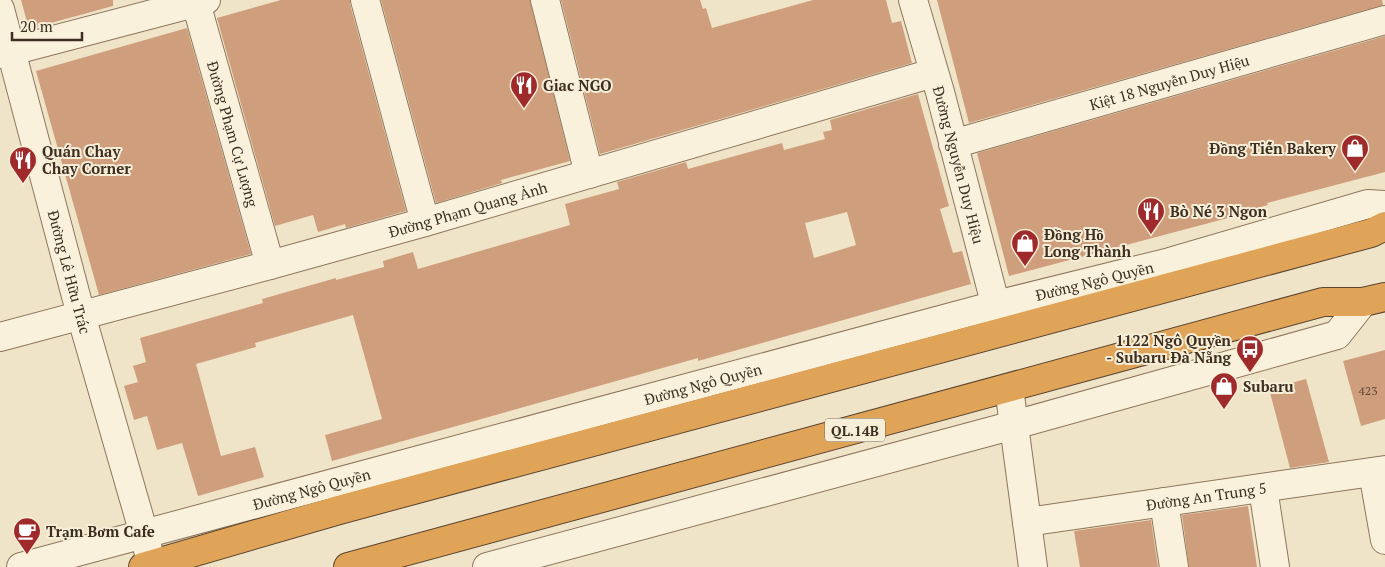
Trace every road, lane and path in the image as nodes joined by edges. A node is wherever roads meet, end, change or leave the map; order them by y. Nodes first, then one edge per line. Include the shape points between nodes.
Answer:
1 (365, 0) edge
2 (545, 0) edge
3 (913, 0) edge
4 (201, 1) edge
5 (0, 9) edge
6 (1385, 20) edge
7 (5, 52) edge
8 (934, 73) junction
9 (953, 144) junction
10 (589, 174) junction
11 (1385, 205) edge
12 (425, 222) junction
13 (1385, 226) edge
14 (270, 265) junction
15 (1374, 300) edge
16 (81, 315) junction
17 (999, 318) junction
18 (0, 337) edge
19 (1009, 388) junction
20 (1014, 425) junction
21 (1379, 471) edge
22 (1263, 488) junction
23 (1164, 502) junction
24 (1027, 522) junction
25 (144, 534) junction
26 (1385, 540) edge
27 (148, 566) edge
28 (21, 567) edge
29 (348, 567) edge
30 (487, 567) edge
31 (1034, 567) edge
32 (1174, 567) edge
33 (1275, 567) edge

1 - 12 street
2 - 10 street
3 - 8 street, Đường Nguyễn Duy Hiệu
4 - 7 street, Đường Phạm Cự Lượng
4 - 14 street, Đường Phạm Cự Lượng
5 - 7 street, Đường Lê Hữu Trác
6 - 9 street, Kiệt 18 Nguyễn Duy Hiệu
7 - 16 street, Đường Lê Hữu Trác
8 - 9 street, Đường Nguyễn Duy Hiệu
8 - 10 street, Đường Phạm Quang Ảnh
9 - 17 street, Đường Nguyễn Duy Hiệu
10 - 12 street, Đường Phạm Quang Ảnh
11 - 17 street, Đường Ngô Quyền via 1368,204 1170,262
12 - 14 street, Đường Phạm Quang Ảnh
13 - 17 highway, Đường Ngô Quyền via 1371,233
14 - 16 street, Đường Phạm Quang Ảnh
15 - 19 highway, QL.14B via 1323,302
15 - 20 street via 1337,335
16 - 18 street, Đường Phạm Quang Ảnh
16 - 25 street, Đường Lê Hữu Trác
17 - 25 street, Đường Ngô Quyền
17 - 27 highway, Đường Ngô Quyền
19 - 20 street
19 - 29 highway, QL.14B
20 - 24 street
20 - 30 street
21 - 22 street, Đường An Trung 5
21 - 26 street
22 - 23 street, Đường An Trung 5
22 - 33 street
23 - 24 street, Đường An Trung 5
23 - 32 street
24 - 31 street
25 - 27 street, Đường Lê Hữu Trác
25 - 28 street, Đường Ngô Quyền

